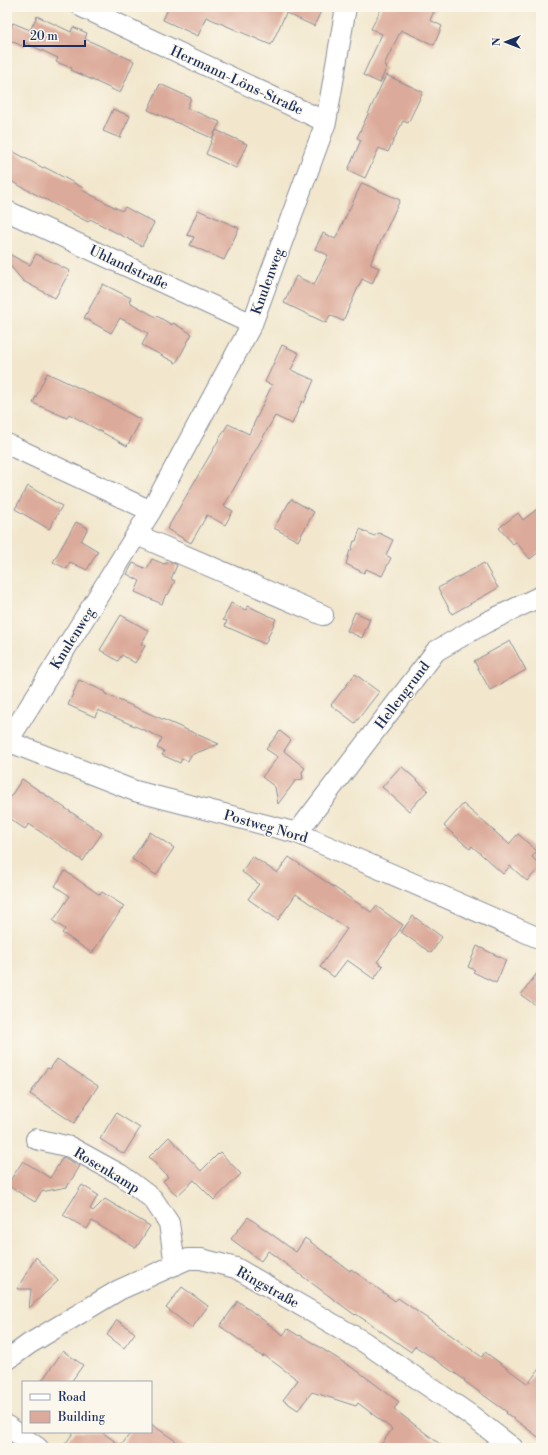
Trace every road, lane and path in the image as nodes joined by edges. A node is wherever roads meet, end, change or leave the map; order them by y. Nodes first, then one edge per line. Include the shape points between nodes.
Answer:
1 (82, 7) edge
2 (346, 7) edge
3 (326, 122) junction
4 (7, 210) edge
5 (252, 324) junction
6 (7, 444) edge
7 (151, 511) junction
8 (137, 534) junction
9 (541, 596) edge
10 (322, 615) dead end
11 (7, 741) edge
12 (296, 833) junction
13 (541, 939) edge
14 (36, 1139) dead end
15 (175, 1265) junction
16 (7, 1360) edge
17 (7, 1426) edge
18 (38, 1448) edge
19 (513, 1448) edge

1 - 3 street, Hermann-Löns-Straße
2 - 3 street, Knulenweg
3 - 5 street, Knulenweg
4 - 5 street, Uhlandstraße
5 - 7 street, Knulenweg
6 - 7 street
7 - 8 street, Knulenweg
8 - 10 street
8 - 11 street, Knulenweg
9 - 12 street, Hellengrund via 485,623 436,651
11 - 12 street, Postweg Nord via 135,791
12 - 13 street, Postweg Nord
14 - 15 street, Rosenkamp via 70,1147 121,1175 153,1199 169,1223
15 - 16 street, Ringstraße via 119,1290
15 - 19 street, Ringstraße via 188,1259 201,1259 236,1268 364,1342 470,1414
17 - 18 street

